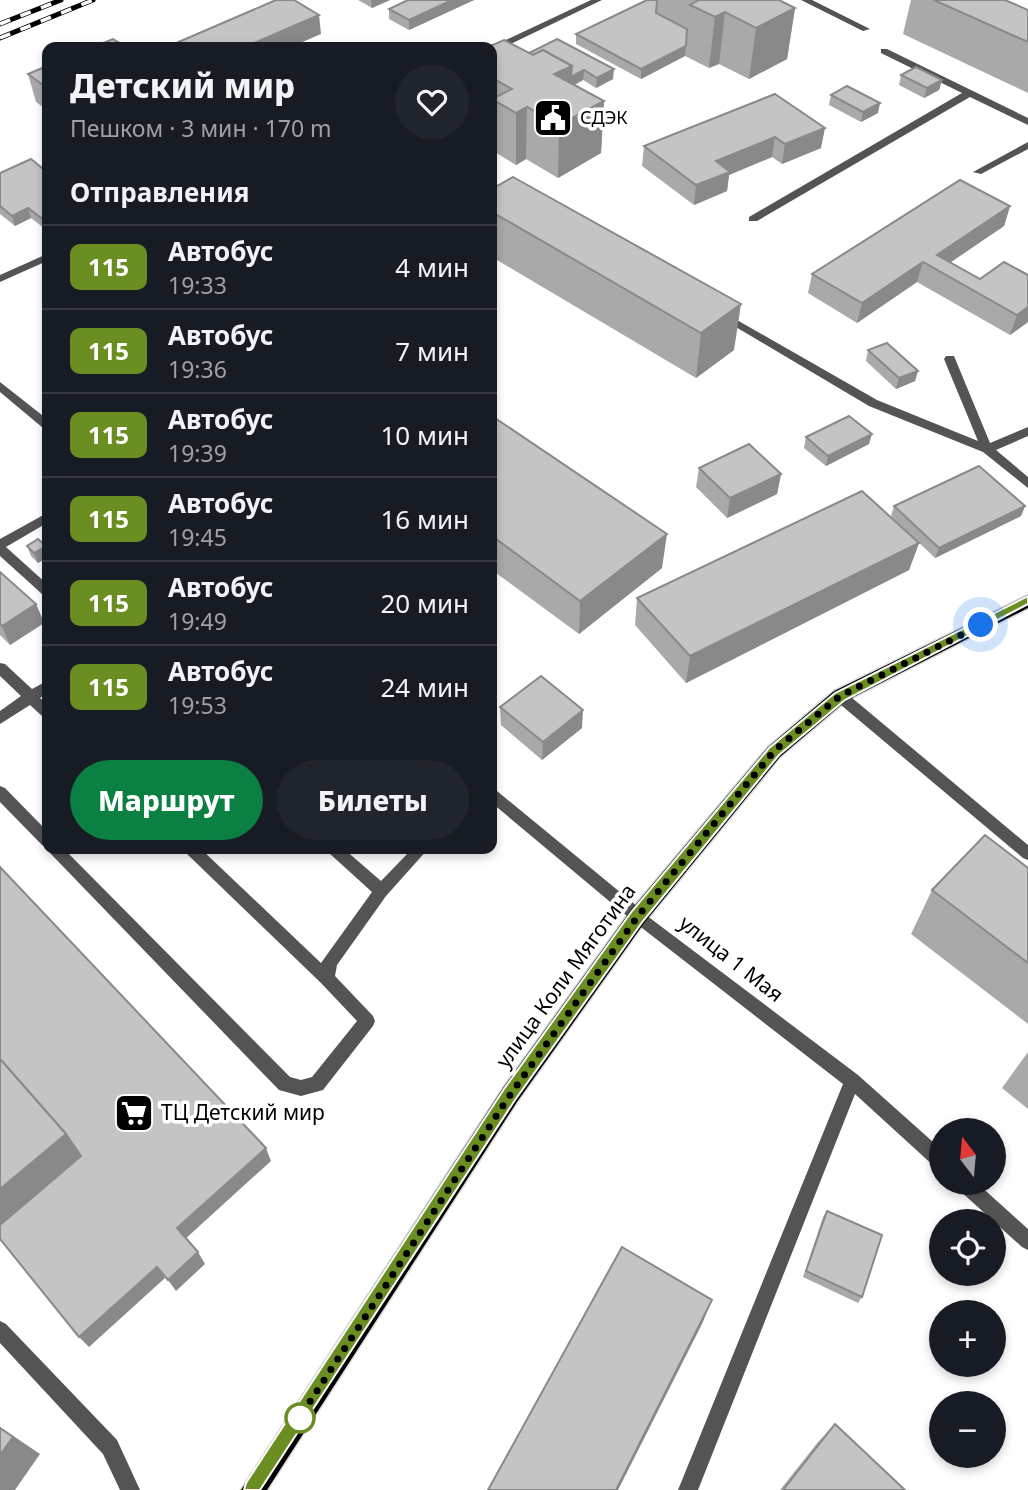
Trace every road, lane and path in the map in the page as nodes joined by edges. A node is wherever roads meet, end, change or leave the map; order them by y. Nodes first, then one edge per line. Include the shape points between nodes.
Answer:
1 (598, 0) edge
2 (805, 0) edge
3 (866, 29) dead end
4 (497, 48) edge
5 (884, 51) dead end
6 (971, 92) junction
7 (1028, 122) edge
8 (1028, 145) edge
9 (978, 172) dead end
10 (753, 219) dead end
11 (42, 259) edge
12 (0, 279) edge
13 (709, 307) edge
14 (950, 359) dead end
15 (0, 386) edge
16 (42, 421) edge
17 (1028, 431) edge
18 (987, 449) junction
19 (1028, 484) edge
20 (42, 520) edge
21 (0, 547) edge
22 (42, 581) edge
23 (1028, 601) edge
24 (0, 668) edge
25 (42, 689) edge
26 (840, 696) junction
27 (31, 697) junction
28 (42, 707) edge
29 (0, 718) edge
30 (0, 792) edge
31 (497, 799) edge
32 (42, 836) edge
33 (60, 854) edge
34 (196, 854) edge
35 (340, 854) edge
36 (416, 854) edge
37 (1028, 854) edge
38 (381, 891) junction
39 (638, 916) junction
40 (327, 978) junction
41 (852, 1081) junction
42 (929, 1150) edge
43 (977, 1195) edge
44 (1028, 1241) edge
45 (0, 1330) edge
46 (130, 1490) edge
47 (253, 1490) edge
48 (688, 1490) edge

1 - 4 street
2 - 3 street
5 - 6 street
6 - 7 street
6 - 10 street
8 - 9 street
11 - 12 street
13 - 18 street via 873,403
14 - 18 street
15 - 16 street
17 - 18 street
18 - 19 street
20 - 21 street
21 - 22 street
23 - 26 main road, улица Коли Мяготина
24 - 27 street
25 - 27 street
26 - 37 street
26 - 39 main road, улица Коли Мяготина via 774,751
27 - 28 street
27 - 29 street
30 - 32 street
31 - 39 street, улица 1 Мая
33 - 40 street via 285,1084 301,1088 317,1084 367,1021
34 - 40 street
35 - 38 street
36 - 38 street
38 - 40 street via 329,963
39 - 41 street, улица 1 Мая
39 - 47 main road, улица Коли Мяготина via 510,1095
41 - 42 street, улица 1 Мая
41 - 48 street
43 - 44 street
45 - 46 street via 110,1447

